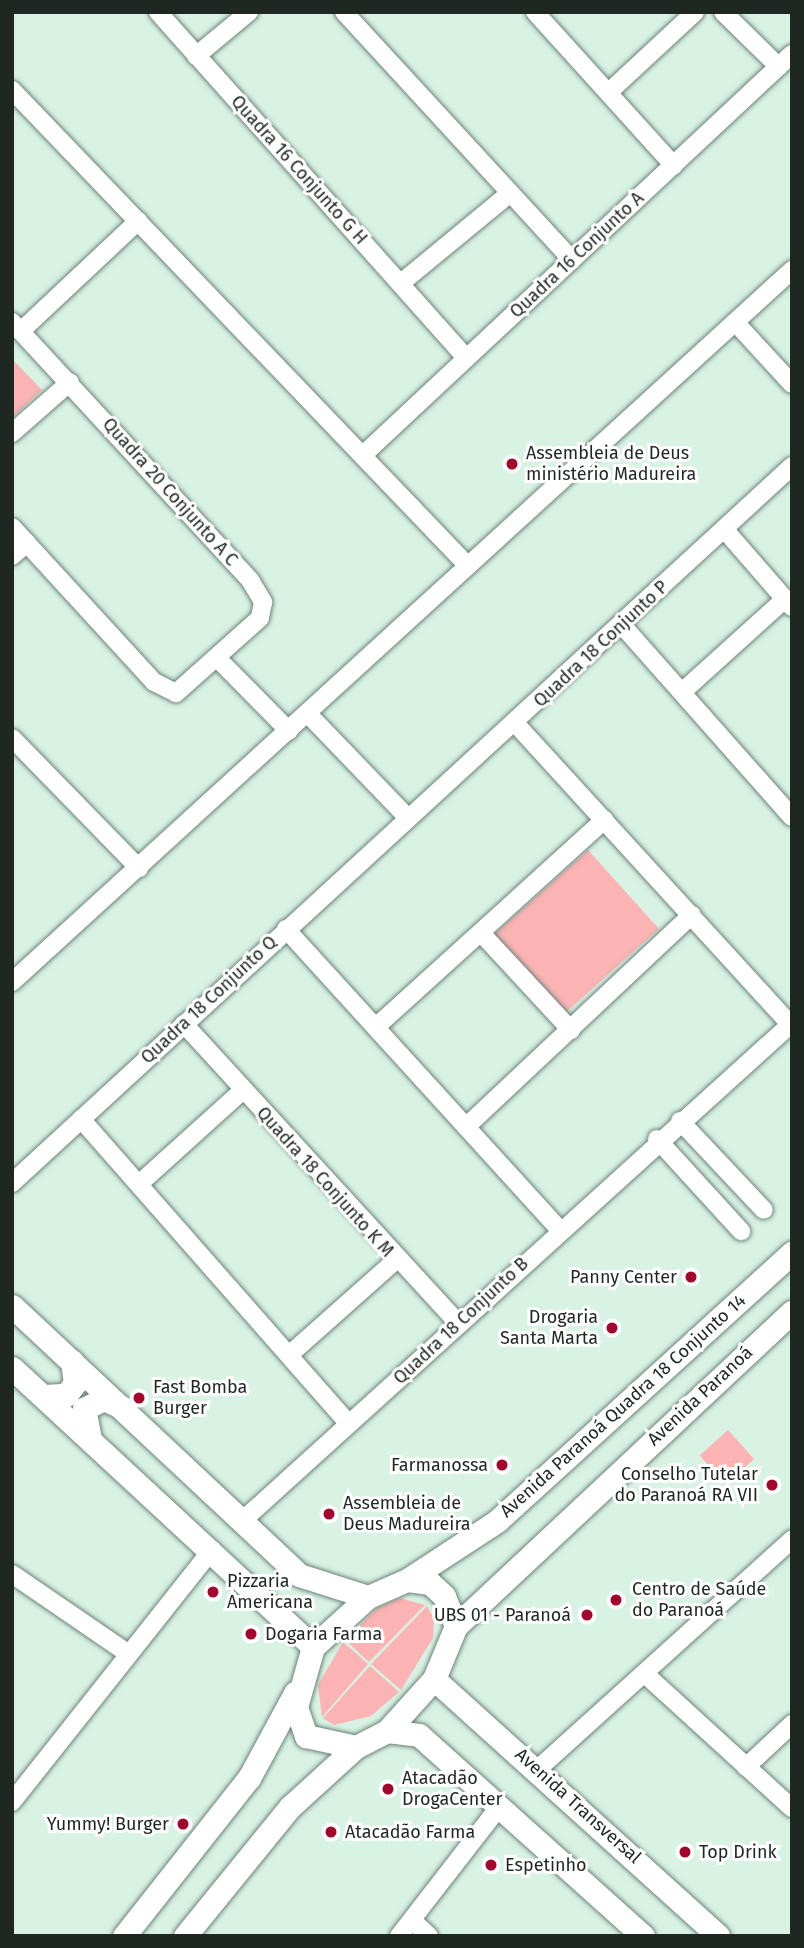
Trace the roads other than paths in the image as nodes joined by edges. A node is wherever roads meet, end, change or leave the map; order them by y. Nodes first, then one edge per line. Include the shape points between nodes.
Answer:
1 (158, 12) edge
2 (249, 12) edge
3 (344, 12) edge
4 (535, 12) edge
5 (695, 12) edge
6 (723, 12) edge
7 (196, 56) junction
8 (785, 61) edge
9 (12, 90) edge
10 (610, 91) junction
11 (674, 166) junction
12 (510, 192) junction
13 (138, 221) junction
14 (572, 260) junction
15 (792, 270) edge
16 (401, 284) junction
17 (735, 322) junction
18 (17, 326) edge
19 (466, 358) junction
20 (70, 382) junction
21 (792, 384) edge
22 (12, 433) edge
23 (363, 455) junction
24 (792, 466) edge
25 (12, 527) edge
26 (725, 530) junction
27 (27, 542) junction
28 (12, 556) edge
29 (468, 566) junction
30 (788, 603) edge
31 (622, 625) junction
32 (218, 659) junction
33 (682, 692) junction
34 (308, 714) junction
35 (515, 723) junction
36 (289, 731) junction
37 (12, 738) edge
38 (792, 817) edge
39 (408, 818) junction
40 (604, 820) junction
41 (139, 869) junction
42 (692, 915) junction
43 (286, 929) junction
44 (482, 934) junction
45 (12, 982) edge
46 (184, 1024) junction
47 (791, 1024) edge
48 (377, 1026) junction
49 (571, 1030) junction
50 (242, 1091) junction
51 (81, 1119) junction
52 (680, 1121) junction
53 (468, 1125) junction
54 (657, 1139) junction
55 (12, 1183) edge
56 (139, 1184) junction
57 (764, 1210) dead end
58 (560, 1230) junction
59 (741, 1231) dead end
60 (792, 1253) edge
61 (397, 1259) junction
62 (12, 1306) edge
63 (792, 1312) edge
64 (458, 1324) junction
65 (289, 1355) junction
66 (72, 1362) junction
67 (12, 1368) edge
68 (44, 1396) junction
69 (123, 1410) junction
70 (349, 1424) junction
71 (90, 1439) junction
72 (242, 1522) junction
73 (792, 1539) edge
74 (212, 1550) junction
75 (12, 1574) edge
76 (407, 1580) junction
77 (368, 1597) junction
78 (456, 1626) junction
79 (313, 1647) junction
80 (126, 1652) junction
81 (645, 1674) junction
82 (433, 1679) junction
83 (299, 1684) junction
84 (792, 1724) edge
85 (387, 1731) junction
86 (356, 1747) junction
87 (746, 1767) junction
88 (539, 1768) junction
89 (18, 1783) edge
90 (12, 1802) edge
91 (500, 1806) junction
92 (792, 1808) edge
93 (413, 1921) junction
94 (124, 1936) edge
95 (185, 1936) edge
96 (399, 1936) edge
97 (429, 1936) edge
98 (643, 1936) edge
99 (718, 1936) edge

1 - 7 street, Quadra 16 Conjunto G H
2 - 7 street
3 - 12 street
4 - 10 street
5 - 10 street
6 - 8 street
7 - 16 street, Quadra 16 Conjunto G H
8 - 11 street, Quadra 16 Conjunto A
9 - 13 street
10 - 11 street
11 - 14 street, Quadra 16 Conjunto A
12 - 14 street
12 - 16 street
13 - 18 street
13 - 23 street
14 - 19 street, Quadra 16 Conjunto A
15 - 17 street
16 - 19 street, Quadra 16 Conjunto G H
17 - 21 street
17 - 29 street
18 - 20 street, Quadra 20 Conjunto A C
19 - 23 street, Quadra 16 Conjunto A
20 - 22 street
20 - 32 street, Quadra 20 Conjunto A C via 263,602 260,618
23 - 29 street
24 - 26 street, Quadra 18 Conjunto P
25 - 27 street
26 - 30 street
26 - 31 street, Quadra 18 Conjunto P
27 - 28 street
27 - 32 street via 154,682 176,693
29 - 34 street
30 - 33 street
31 - 33 street
31 - 35 street, Quadra 18 Conjunto P
32 - 36 street
33 - 38 street
34 - 36 street
34 - 39 street
35 - 39 street, Quadra 18 Conjunto P
35 - 40 street
36 - 41 street
37 - 41 street
39 - 43 street, Quadra 18 Conjunto Q
40 - 42 street
40 - 44 street
41 - 45 street
42 - 47 street
42 - 49 street
43 - 46 street, Quadra 18 Conjunto Q
43 - 48 street
44 - 48 street
44 - 49 street
46 - 50 street, Quadra 18 Conjunto K M
46 - 51 street, Quadra 18 Conjunto Q
47 - 52 street, Quadra 18 Conjunto B
48 - 53 street
49 - 53 street
50 - 56 street
50 - 61 street, Quadra 18 Conjunto K M
51 - 55 street, Quadra 18 Conjunto Q
51 - 56 street
52 - 54 street, Quadra 18 Conjunto B
52 - 57 street
53 - 58 street
54 - 58 street, Quadra 18 Conjunto B
54 - 59 street
56 - 65 street
58 - 64 street, Quadra 18 Conjunto B
60 - 76 street, Avenida Paranoá Quadra 18 Conjunto 14 via 496,1521
61 - 64 street
61 - 65 street, Quadra 18 Conjunto K M
62 - 66 street
63 - 78 street, Avenida Paranoá
64 - 70 street, Quadra 18 Conjunto B
65 - 70 street
66 - 68 street via 75,1383 66,1395
66 - 69 street
67 - 68 street
68 - 71 street
69 - 71 street via 104,1399 84,1409
69 - 72 street
70 - 72 street, Quadra 18 Conjunto B
71 - 74 street
72 - 77 street via 299,1574
73 - 81 street
74 - 79 street
74 - 80 street
75 - 80 street
76 - 77 street
76 - 78 street via 437,1589
77 - 79 street
78 - 82 street
79 - 83 street
80 - 89 street
81 - 87 street
81 - 88 street
82 - 85 street
82 - 88 street, Avenida Transversal
83 - 86 street via 296,1707 306,1736
83 - 94 street via 249,1778
84 - 87 street
85 - 86 street
85 - 91 street via 419,1735
86 - 95 street via 290,1807
87 - 92 street
88 - 99 street, Avenida Transversal
89 - 90 street
91 - 93 street
91 - 98 street
93 - 96 street
93 - 97 street

